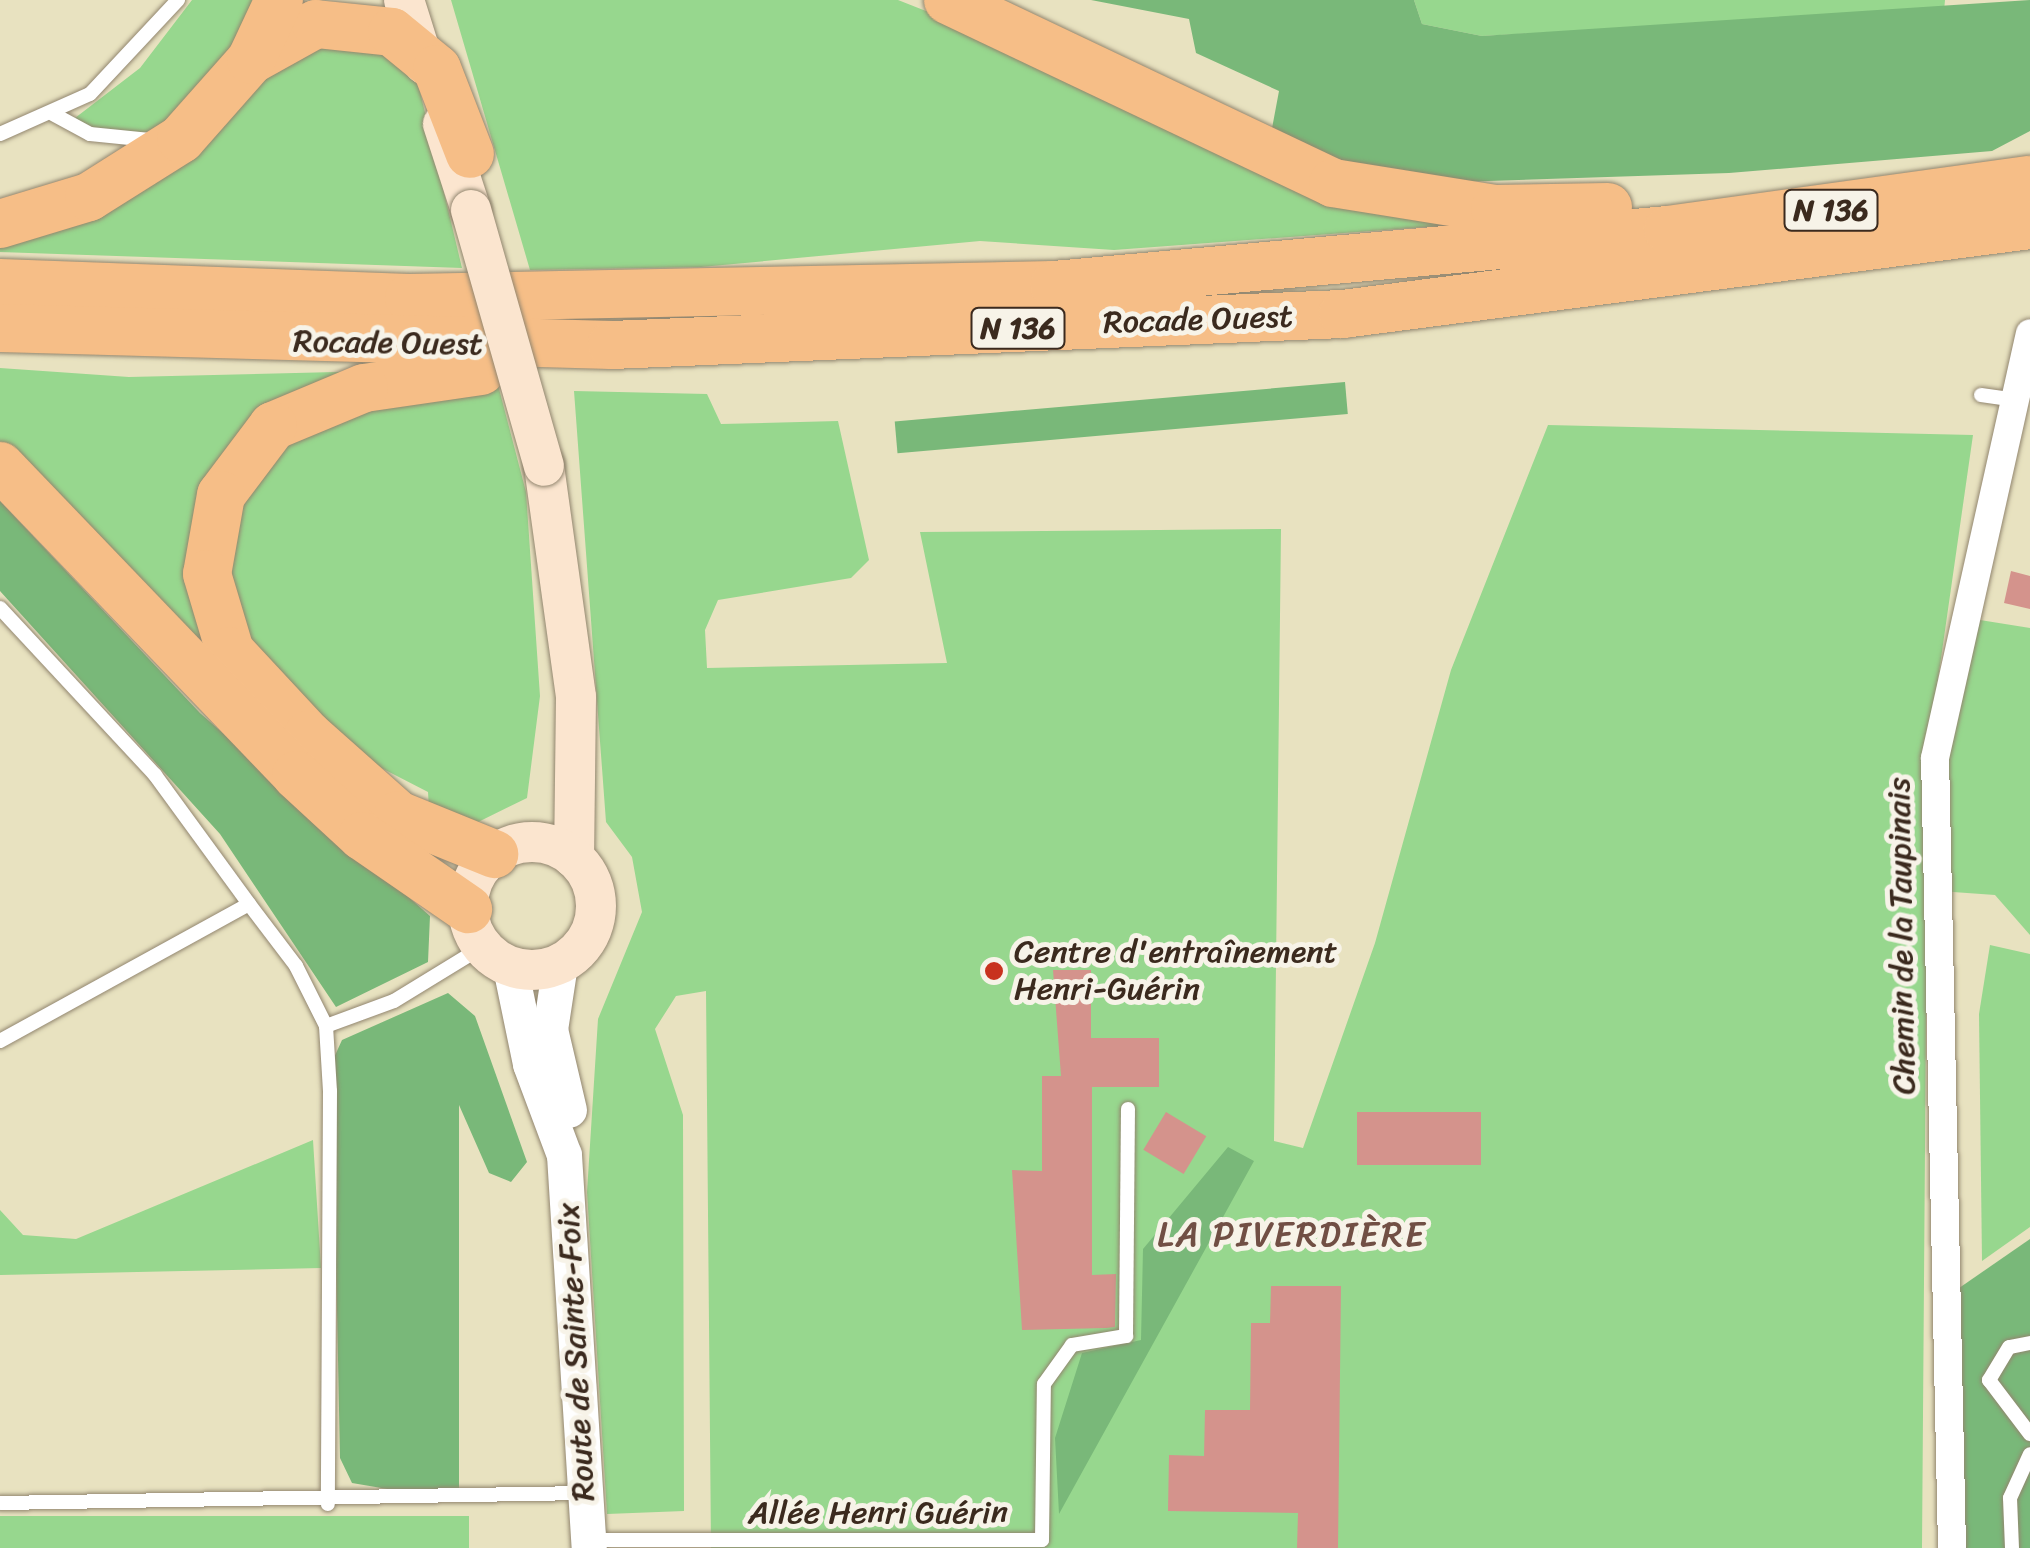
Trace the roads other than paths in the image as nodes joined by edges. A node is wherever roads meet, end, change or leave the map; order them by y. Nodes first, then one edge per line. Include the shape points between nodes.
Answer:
1 (178, 0) edge
2 (279, 0) edge
3 (404, 0) edge
4 (429, 0) edge
5 (948, 0) edge
6 (418, 46) junction
7 (251, 60) junction
8 (53, 114) junction
9 (0, 134) edge
10 (181, 139) junction
11 (470, 154) junction
12 (2030, 180) edge
13 (471, 210) junction
14 (0, 224) edge
15 (2030, 226) edge
16 (1668, 230) junction
17 (0, 283) edge
18 (0, 328) edge
19 (2030, 333) edge
20 (612, 345) junction
21 (1981, 394) dead end
22 (2015, 400) junction
23 (0, 466) edge
24 (0, 608) edge
25 (565, 628) junction
26 (513, 848) junction
27 (574, 858) junction
28 (249, 904) junction
29 (487, 941) junction
30 (560, 964) junction
31 (326, 1026) junction
32 (0, 1041) edge
33 (1128, 1109) dead end
34 (564, 1156) junction
35 (2030, 1344) edge
36 (2030, 1434) edge
37 (2030, 1454) edge
38 (584, 1493) junction
39 (0, 1503) edge
40 (328, 1504) junction
41 (588, 1544) edge
42 (1042, 1544) edge
43 (1952, 1548) edge
44 (2012, 1548) edge

1 - 8 lane via 131,60
2 - 7 highway
3 - 6 main road
4 - 11 main road
5 - 16 highway via 1333,182 1495,209 1636,205
6 - 7 highway via 370,26 316,24
6 - 11 highway via 437,69
6 - 13 main road
7 - 10 highway
8 - 9 lane
8 - 10 lane via 90,134
10 - 14 highway via 89,197
11 - 13 main road
12 - 16 highway, Rocade Ouest / N 136
13 - 25 main road, bridge via 544,466
15 - 20 highway, Rocade Ouest / N 136 via 1343,314
16 - 17 highway, Rocade Ouest / N 136 via 1334,266 884,292 410,298
18 - 20 highway, Rocade Ouest / N 136
19 - 22 street, Chemin de la Taupinais
20 - 26 highway via 577,368 420,376 298,411 254,444 212,522 210,601 230,651 259,686 398,815
21 - 22 lane
22 - 43 street, Chemin de la Taupinais via 1935,758
23 - 29 highway via 296,775
24 - 28 lane via 155,775
25 - 26 main road via 555,764
25 - 27 main road via 576,697
26 - 27 main road
26 - 29 main road via 473,881
27 - 30 main road via 592,884 595,915 584,944
28 - 31 lane
28 - 32 lane
29 - 30 main road
29 - 31 lane via 394,1002
29 - 34 street, Route de Sainte-Foix
30 - 34 street, Route de Sainte-Foix via 550,1029 569,1104
31 - 40 lane
33 - 42 lane, Allée Henri Guérin via 1126,1336 1072,1345 1044,1384
34 - 38 street, Route de Sainte-Foix
35 - 36 lane via 2009,1347 1989,1380
37 - 44 lane via 2010,1498
38 - 40 lane
38 - 41 street, Route de Sainte-Foix
39 - 40 lane
41 - 42 lane, Allée Henri Guérin

